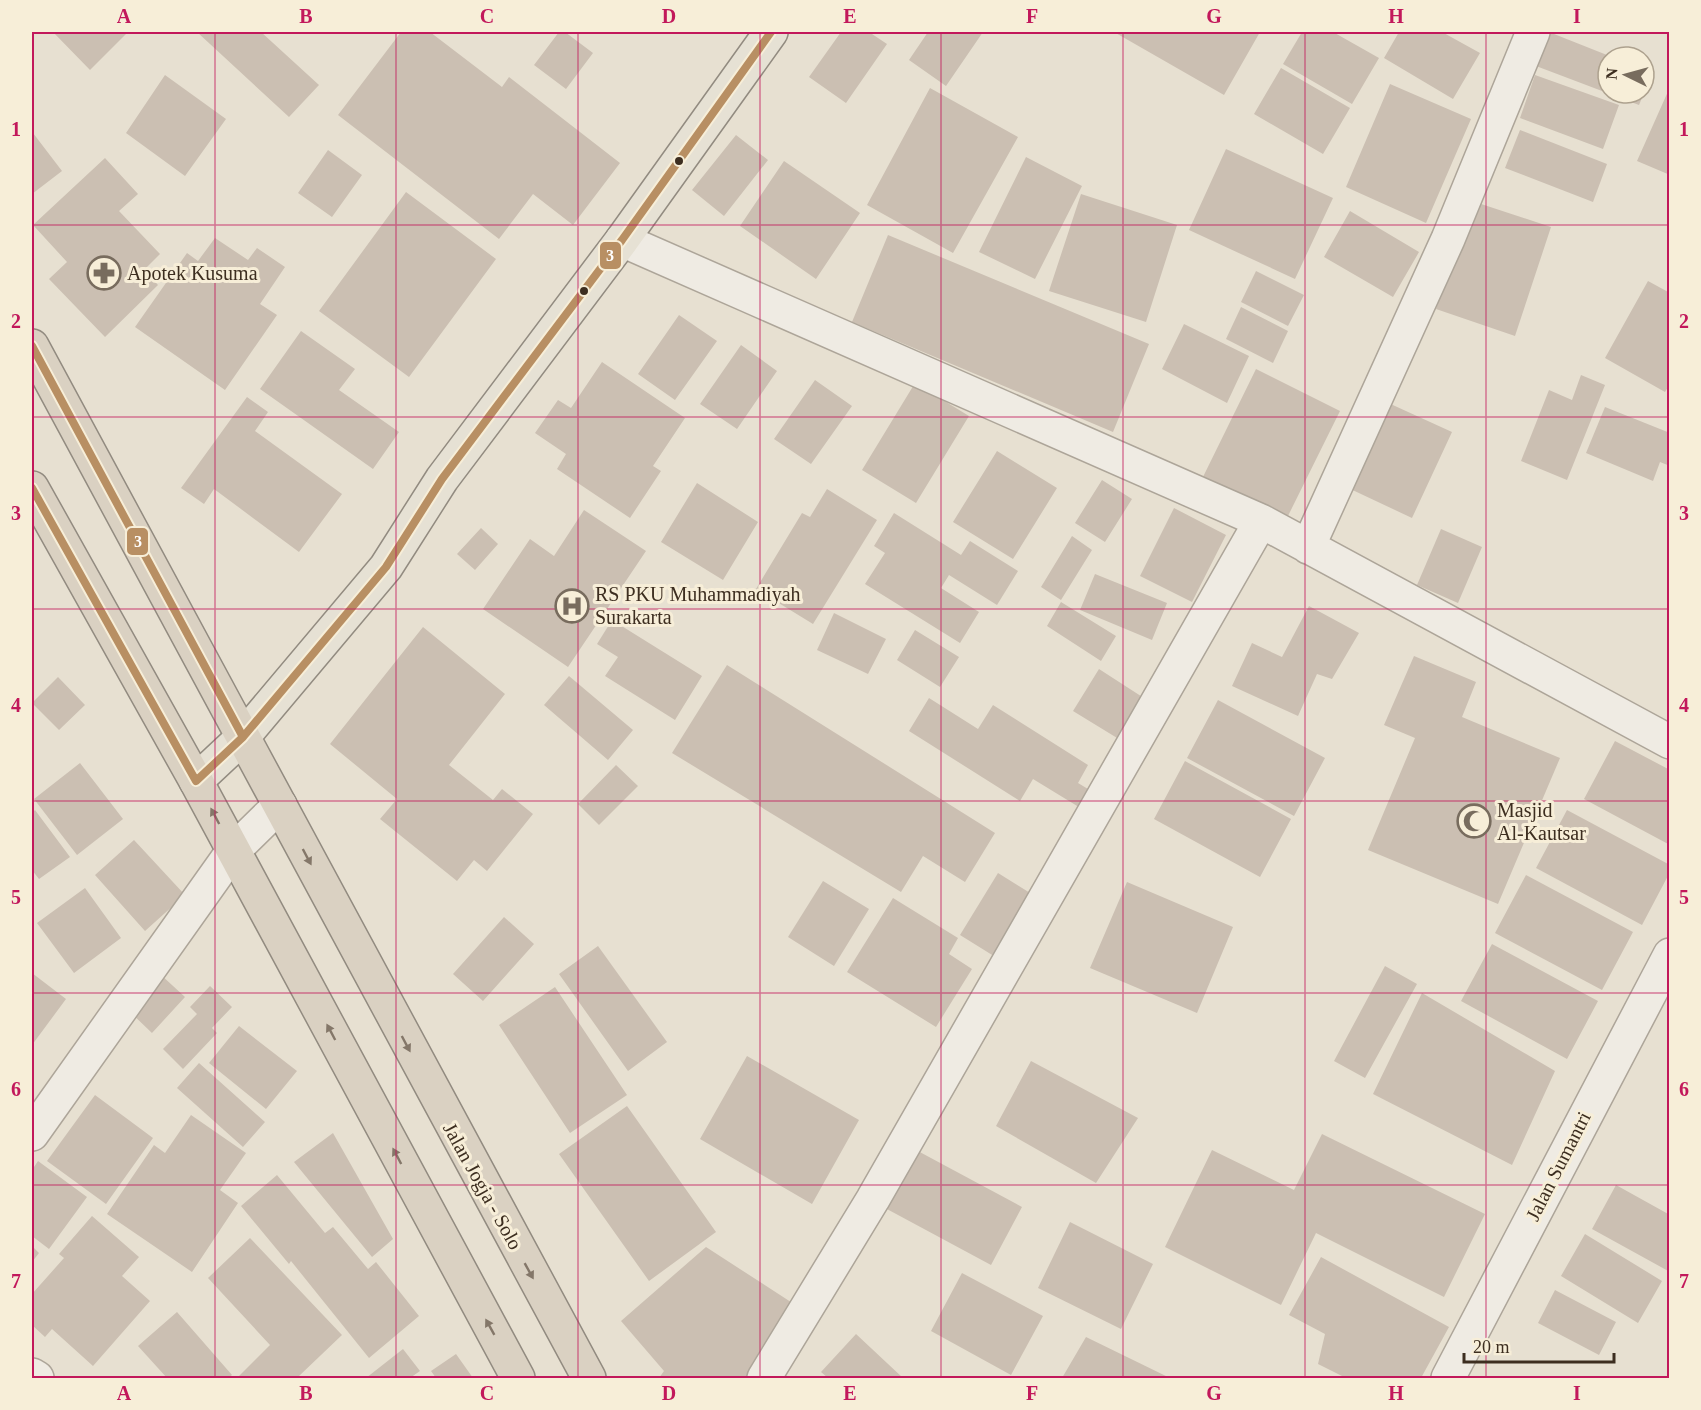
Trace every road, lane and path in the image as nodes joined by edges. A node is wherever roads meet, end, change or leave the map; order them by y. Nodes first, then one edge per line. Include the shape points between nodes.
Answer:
1 (771, 32) edge
2 (1533, 32) edge
3 (622, 240) junction
4 (32, 346) edge
5 (35, 505) edge
6 (1261, 521) junction
7 (1308, 547) junction
8 (243, 737) junction
9 (1670, 742) edge
10 (196, 781) junction
11 (280, 805) junction
12 (233, 851) junction
13 (1670, 955) edge
14 (32, 1134) edge
15 (32, 1375) edge
16 (37, 1378) edge
17 (518, 1378) edge
18 (589, 1378) edge
19 (764, 1378) edge
20 (1448, 1378) edge

1 - 3 main road
2 - 7 street via 1448,239
3 - 6 street
3 - 8 main road via 442,479 386,567
4 - 8 highway, Jalan Jogja - Solo
5 - 10 highway
6 - 7 street
6 - 19 street via 879,1189
7 - 9 street
8 - 10 main road
8 - 11 highway, Jalan Jogja - Solo
12 -> 10 highway
11 - 12 street
11 -> 18 highway, Jalan Jogja - Solo
12 - 14 street
17 -> 12 highway
13 - 20 street, Jalan Sumantri
15 - 16 street

